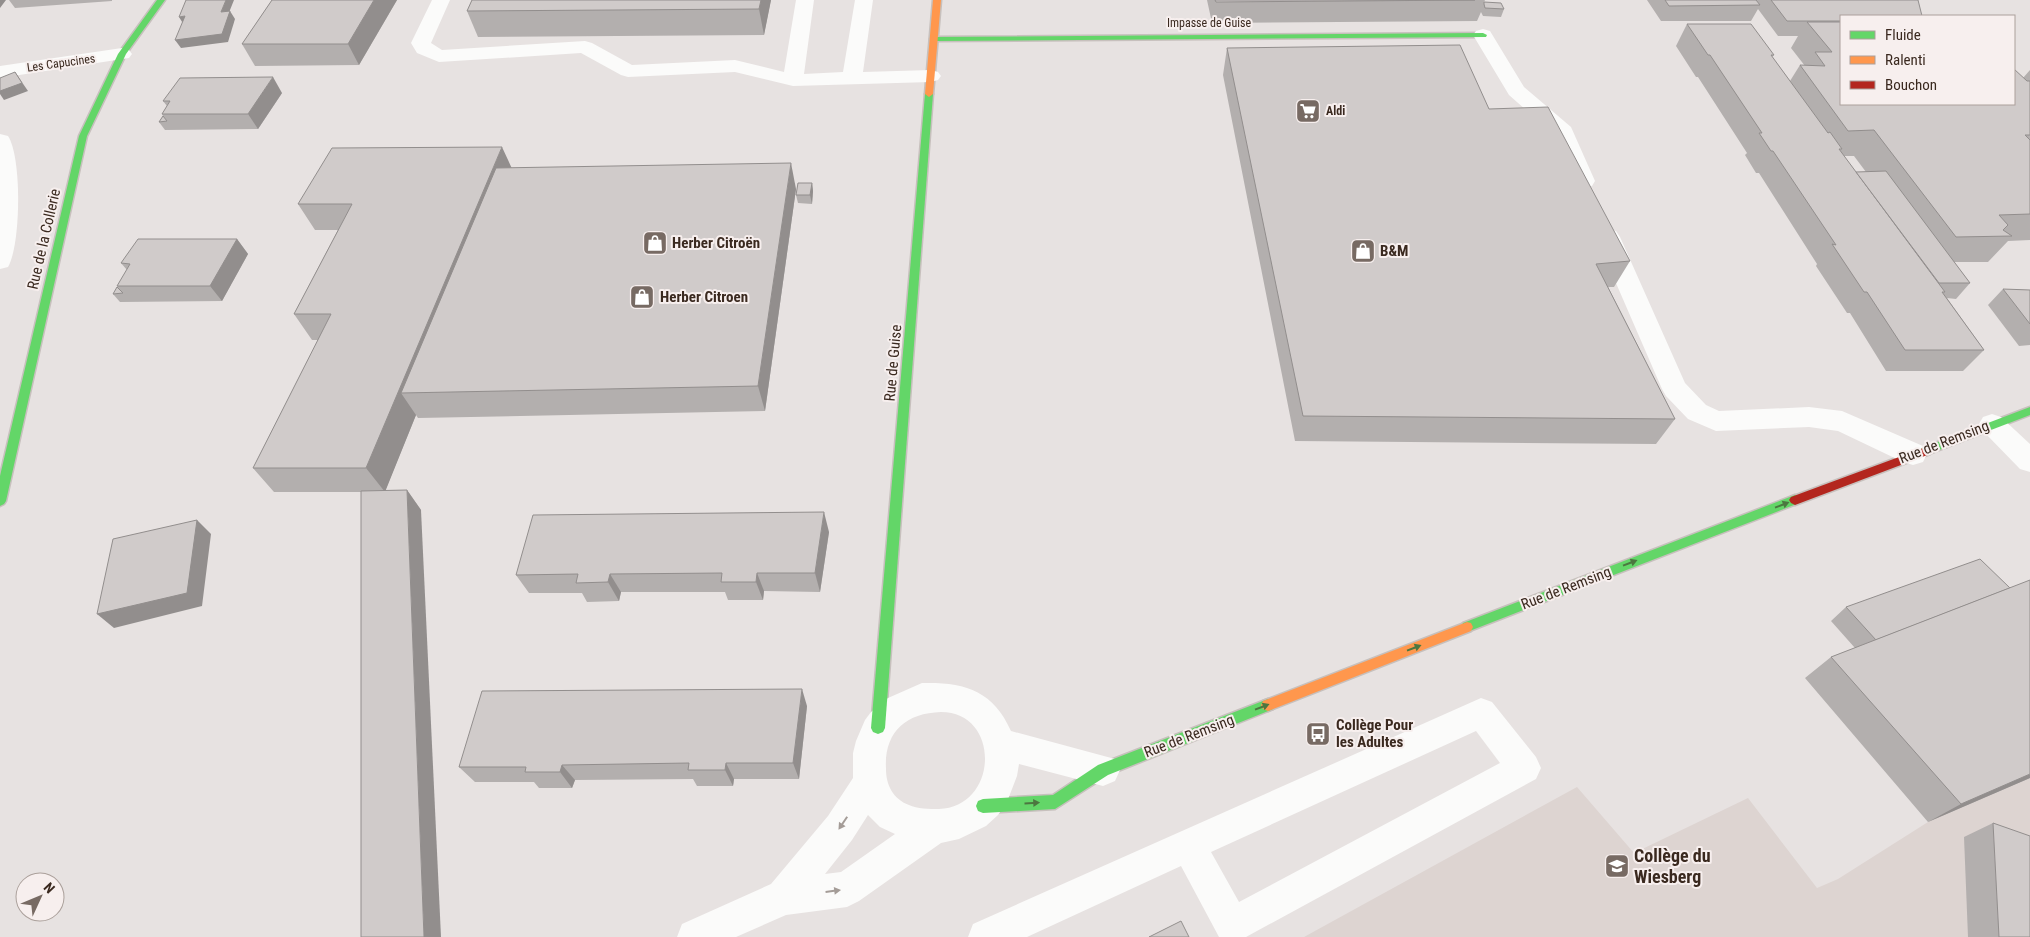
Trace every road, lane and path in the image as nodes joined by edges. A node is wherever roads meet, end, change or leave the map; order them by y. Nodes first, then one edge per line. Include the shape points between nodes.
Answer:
1 (161, 0) edge
2 (441, 0) edge
3 (805, 0) edge
4 (864, 0) edge
5 (937, 0) edge
6 (1483, 35) joint
7 (934, 39) junction
8 (122, 54) junction
9 (0, 72) edge
10 (931, 76) junction
11 (852, 78) junction
12 (793, 80) junction
13 (0, 140) edge
14 (0, 261) edge
15 (2030, 411) edge
16 (1992, 424) junction
17 (1913, 454) junction
18 (2030, 461) edge
19 (0, 501) edge
20 (878, 728) junction
21 (1002, 744) junction
22 (1103, 770) junction
23 (869, 782) junction
24 (983, 806) junction
25 (934, 826) junction
26 (1188, 845) junction
27 (784, 897) junction
28 (695, 937) edge
29 (986, 937) edge

1 - 8 street, Rue de la Collerie
2 - 12 street via 421,43 424,49 439,56 586,47 628,71 735,66
3 - 12 street
4 - 11 street
5 - 7 street, Rue de Guise
6 - 7 street, Impasse de Guise
6 - 17 street via 1516,91 1562,132 1675,389 1697,412 1716,421 1809,417 1842,421
7 - 10 street, Rue de Guise
8 - 9 street, Les Capucines
8 - 19 street, Rue de la Collerie via 83,136
10 - 11 street
10 - 20 street, Rue de Guise
11 - 12 street
13 - 14 street via 4,149 7,185
15 - 16 street, Rue de Remsing
16 - 17 street, Rue de Remsing
16 - 18 street
22 -> 17 street, Rue de Remsing
20 - 21 street via 900,707 922,698 953,698 977,709 993,725
20 - 23 street via 868,749
21 - 22 street
21 - 24 street via 1002,767 997,787
24 -> 22 street, Rue de Remsing via 1055,802
23 - 25 street via 880,803 891,814 913,824
23 -> 27 street via 840,828
24 - 25 street via 958,822
27 -> 25 street via 847,889
26 - 26 street via 1232,925 1524,768 1481,713
26 - 29 street
27 - 28 street

